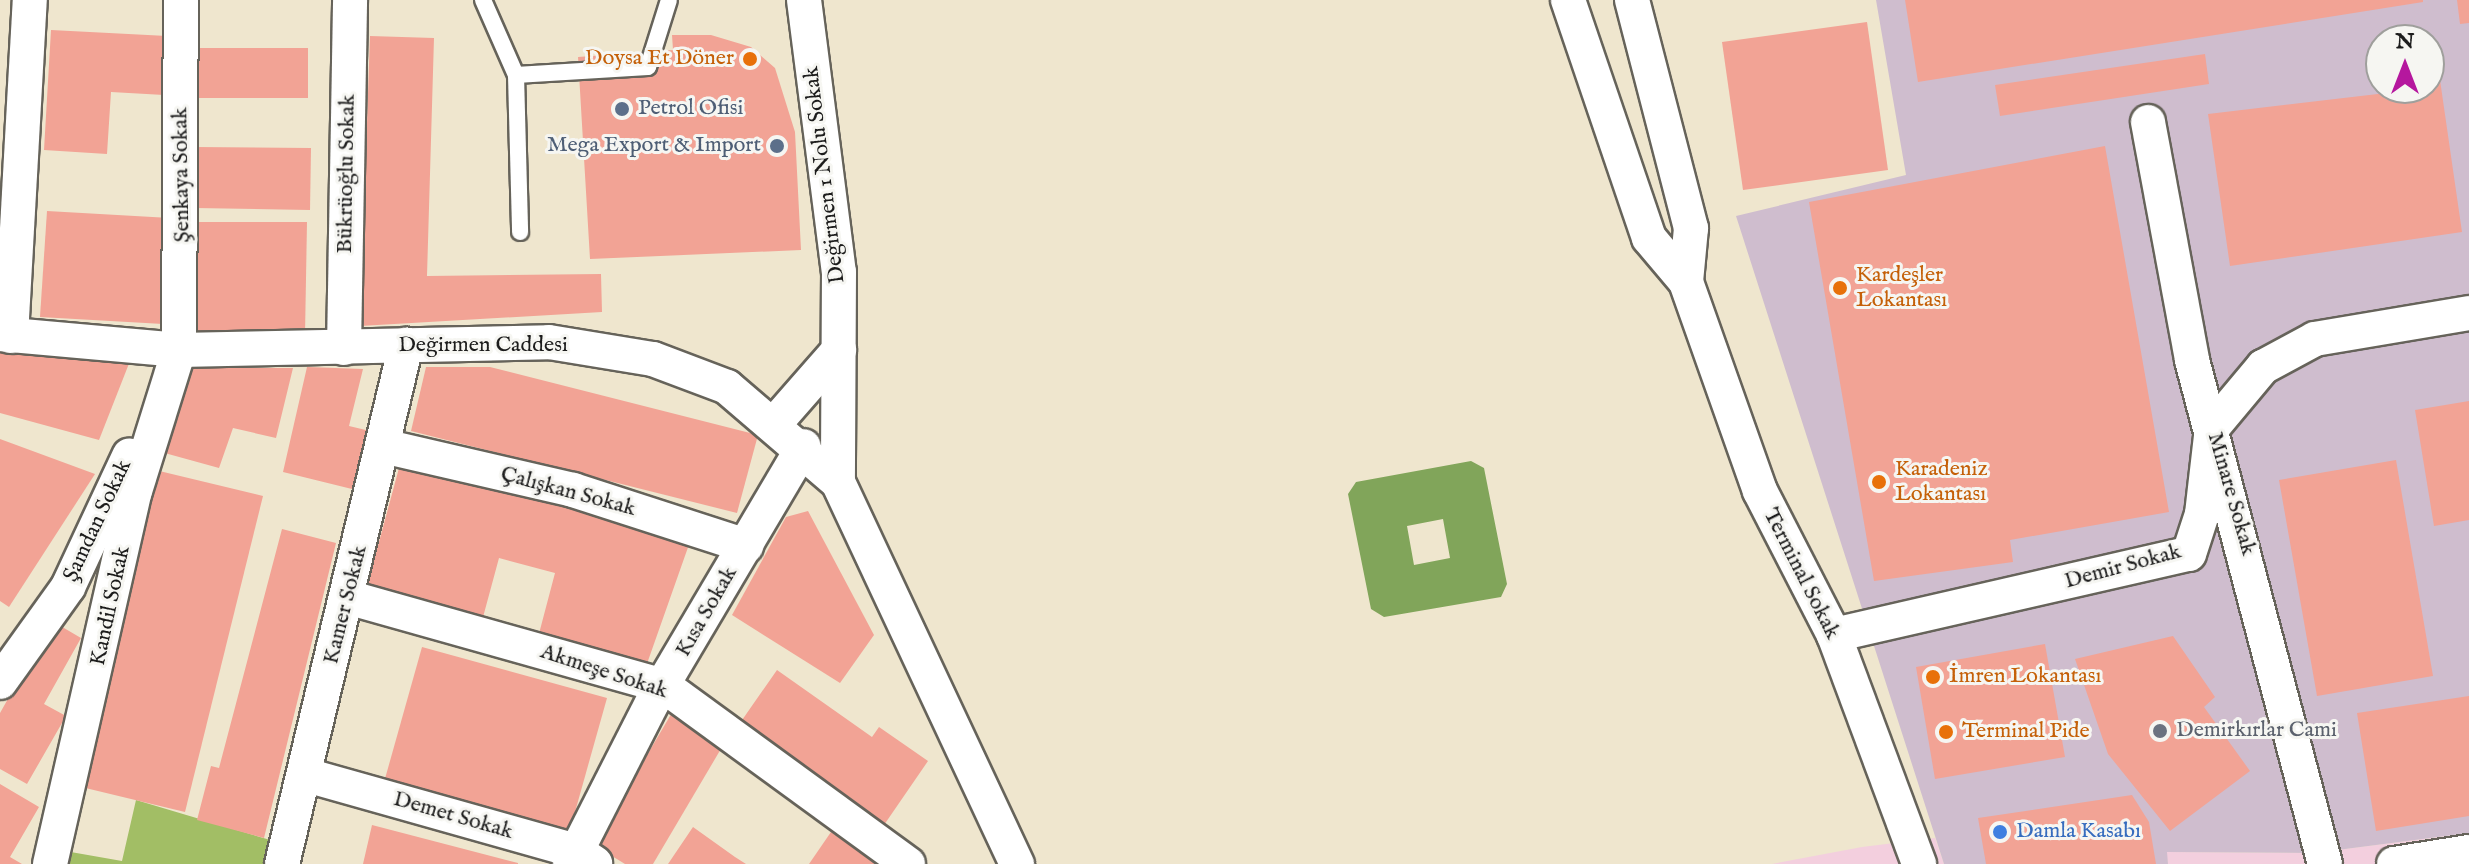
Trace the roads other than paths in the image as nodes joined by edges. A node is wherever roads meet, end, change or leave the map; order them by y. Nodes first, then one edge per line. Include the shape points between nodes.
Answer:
1 (30, 0) edge
2 (181, 0) edge
3 (350, 0) edge
4 (483, 0) edge
5 (669, 0) edge
6 (804, 0) edge
7 (1568, 0) edge
8 (1632, 0) edge
9 (516, 75) junction
10 (2148, 122) dead end
11 (520, 232) dead end
12 (1686, 282) junction
13 (2469, 313) edge
14 (6, 335) edge
15 (406, 345) junction
16 (344, 348) junction
17 (179, 350) junction
18 (839, 350) junction
19 (776, 422) junction
20 (2212, 428) junction
21 (804, 446) junction
22 (387, 447) junction
23 (838, 482) junction
24 (746, 546) junction
25 (347, 597) junction
26 (1834, 635) junction
27 (0, 682) edge
28 (664, 686) junction
29 (306, 775) junction
30 (2469, 852) edge
31 (582, 860) edge
32 (50, 864) edge
33 (282, 864) edge
34 (908, 864) edge
35 (1017, 864) edge
36 (1919, 864) edge
37 (2325, 864) edge
38 (2394, 864) edge

1 - 14 street
2 - 17 street, Şenkaya Sokak
3 - 16 street, Bükrüoğlu Sokak
4 - 9 lane
5 - 9 lane via 648,67
6 - 18 street, Değirmen 1 Nolu Sokak via 839,272
7 - 12 street, Terminal Sokak via 1649,238
8 - 12 street, Terminal Sokak via 1691,228
9 - 11 lane
10 - 20 street, Minare Sokak
12 - 26 street, Terminal Sokak via 1760,491
13 - 20 street via 2315,339 2263,367
14 - 17 street, Değirmen Caddesi
15 - 16 street, Değirmen Caddesi
15 - 19 street, Değirmen Caddesi via 549,342 653,359 727,387
15 - 22 street, Kamer Sokak
16 - 17 street, Değirmen Caddesi
17 - 27 street, Şamdan Sokak via 68,587
17 - 32 street, Kandil Sokak via 135,491
18 - 19 street
18 - 23 street, Değirmen 1 Nolu Sokak
19 - 21 street, Değirmen Caddesi
20 - 26 street, Demir Sokak via 2202,514 2189,554
20 - 37 street, Minare Sokak
21 - 23 street, Değirmen Caddesi
21 - 24 street, Kısa Sokak
22 - 24 street, Çalışkan Sokak via 573,490
22 - 25 street, Kamer Sokak
23 - 35 street, Değirmen Caddesi
24 - 28 street, Kısa Sokak
25 - 28 street, Akmeşe Sokak
25 - 29 street, Kamer Sokak
26 - 36 street, Terminal Sokak
28 - 31 street, Kısa Sokak
28 - 34 street, Akmeşe Sokak
29 - 31 street, Demet Sokak
29 - 33 street, Kamer Sokak
30 - 38 street

